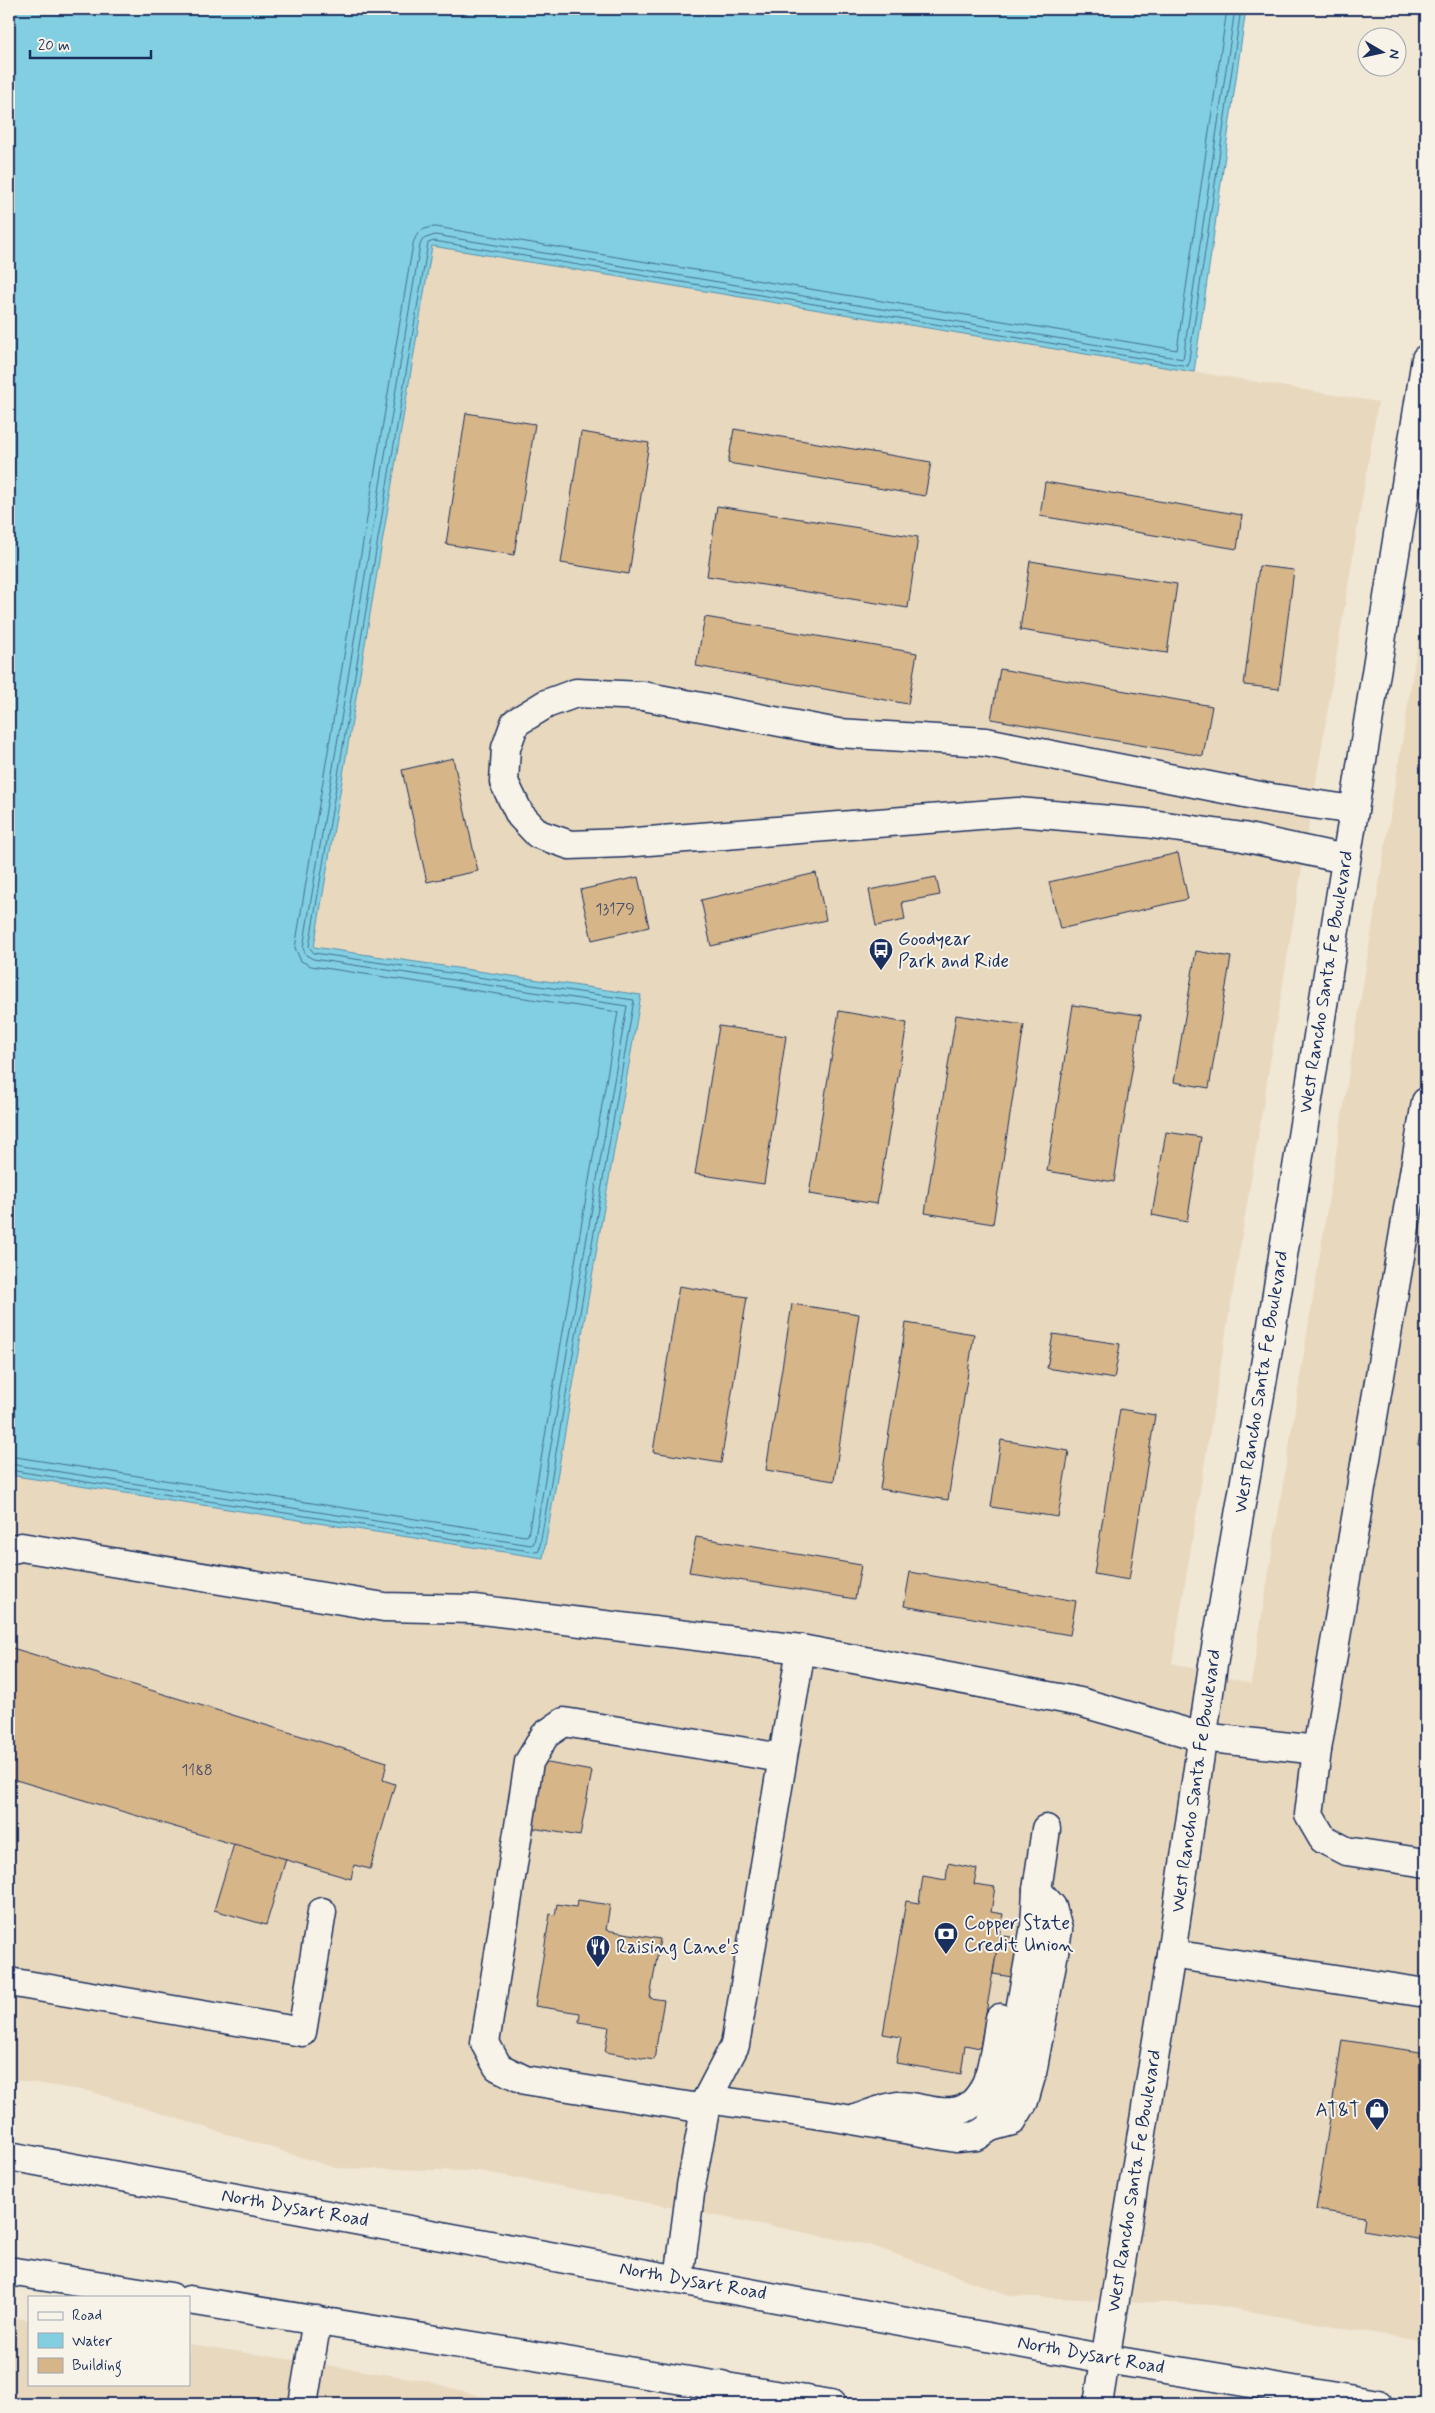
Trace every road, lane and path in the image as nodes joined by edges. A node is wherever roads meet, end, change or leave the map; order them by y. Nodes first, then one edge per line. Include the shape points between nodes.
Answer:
1 (1426, 359) edge
2 (1354, 810) junction
3 (1346, 859) junction
4 (1426, 1102) edge
5 (9, 1550) edge
6 (801, 1649) junction
7 (1202, 1737) junction
8 (1317, 1750) junction
9 (782, 1758) junction
10 (1046, 1829) dead end
11 (1426, 1863) edge
12 (1037, 1890) junction
13 (322, 1912) dead end
14 (1171, 1954) junction
15 (9, 1982) edge
16 (1426, 1993) edge
17 (706, 2104) junction
18 (852, 2119) junction
19 (9, 2156) edge
20 (9, 2271) edge
21 (679, 2279) junction
22 (165, 2296) edge
23 (190, 2300) edge
24 (317, 2320) junction
25 (1106, 2359) junction
26 (721, 2395) edge
27 (303, 2404) edge
28 (831, 2404) edge
29 (1098, 2404) edge
30 (1378, 2404) edge

1 - 2 main road, West Rancho Santa Fe Boulevard
2 - 3 main road, West Rancho Santa Fe Boulevard
2 - 3 main road via 1265,797 986,742 838,733 642,696 576,693 546,704 515,723 506,748 504,782 520,815 538,834 570,845 1018,812 1145,823 1243,837
3 - 7 main road, West Rancho Santa Fe Boulevard
4 - 8 main road
5 - 6 main road via 21,1547 384,1607 474,1609
6 - 7 main road via 1080,1702
6 - 9 main road
7 - 8 main road
7 - 14 main road, West Rancho Santa Fe Boulevard
8 - 11 main road via 1309,1815 1323,1839 1346,1851
9 - 17 main road via 735,2045
9 - 17 main road via 564,1722 545,1735 529,1762 485,2043 498,2067 525,2080
10 - 12 main road
12 - 18 main road via 1024,1910 1014,1938 989,2073 979,2097 964,2109 954,2112 898,2106
12 - 18 main road via 1035,1926 1008,2078 990,2126 977,2136 956,2138
13 - 15 main road via 302,2032
14 - 16 main road
14 - 25 main road, West Rancho Santa Fe Boulevard
17 - 18 main road
17 - 21 main road
19 - 21 main road, North Dysart Road
20 - 22 main road
21 - 25 main road, North Dysart Road
23 - 24 main road
24 - 26 main road
24 - 27 main road
25 - 29 main road, West Rancho Santa Fe Boulevard
25 - 30 main road, North Dysart Road
26 - 28 main road

